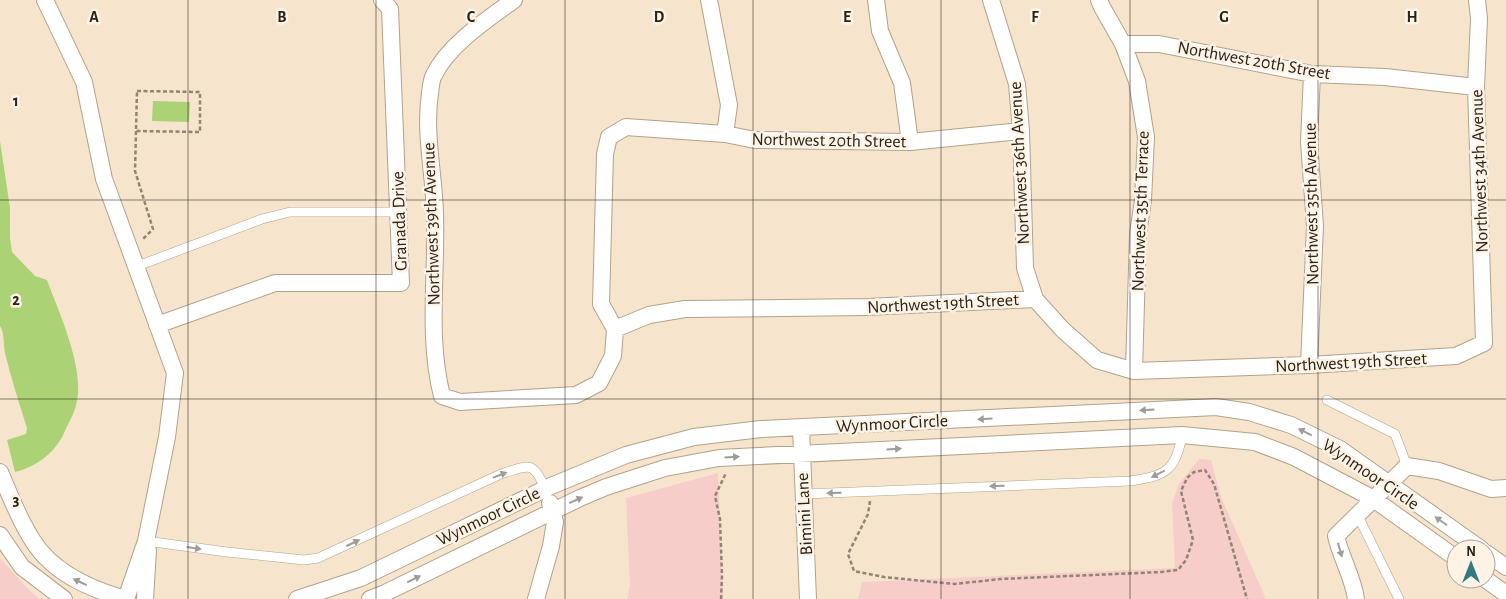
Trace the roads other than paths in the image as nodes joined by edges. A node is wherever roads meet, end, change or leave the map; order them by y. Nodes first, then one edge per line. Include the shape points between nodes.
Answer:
1 (45, 0) edge
2 (382, 0) edge
3 (514, 0) edge
4 (709, 0) edge
5 (876, 0) edge
6 (991, 0) edge
7 (1099, 0) edge
8 (1477, 0) edge
9 (1123, 44) junction
10 (1312, 74) junction
11 (1476, 87) junction
12 (1021, 131) junction
13 (725, 134) junction
14 (910, 142) junction
15 (398, 212) junction
16 (136, 267) junction
17 (1035, 299) junction
18 (157, 325) junction
19 (615, 329) junction
20 (1484, 343) joint
21 (1309, 365) junction
22 (1134, 371) junction
23 (1327, 400) dead end
24 (801, 428) junction
25 (1182, 435) junction
26 (802, 453) junction
27 (1407, 466) junction
28 (0, 472) edge
29 (1388, 484) junction
30 (1506, 488) edge
31 (545, 489) junction
32 (804, 494) junction
33 (1372, 498) junction
34 (553, 511) junction
35 (1357, 514) junction
36 (0, 535) edge
37 (1467, 539) edge
38 (146, 541) junction
39 (1446, 551) edge
40 (64, 599) edge
41 (126, 599) edge
42 (145, 599) edge
43 (297, 599) edge
44 (370, 599) edge
45 (536, 599) edge
46 (808, 599) edge
47 (1356, 599) edge
48 (1399, 599) edge

1 - 16 street via 84,82 104,179
2 - 15 street, Granada Drive via 390,9
3 - 19 street, Northwest 39th Avenue via 468,34 433,75 427,114 435,213 434,343 442,396 460,402 576,395 599,383 613,356
4 - 13 street via 729,105
5 - 14 street via 880,31 902,83
6 - 12 street, Northwest 36th Avenue via 1017,84
7 - 9 street, Northwest 35th Terrace
8 - 11 street, Northwest 34th Avenue
9 - 10 street, Northwest 20th Street via 1159,44
9 - 22 street, Northwest 35th Terrace via 1137,81 1146,136 1138,234
10 - 11 street, Northwest 20th Street via 1384,77
10 - 21 street, Northwest 35th Avenue via 1309,142 1315,226
11 - 20 street, Northwest 34th Avenue
12 - 14 street, Northwest 20th Street
12 - 17 street, Northwest 36th Avenue via 1025,268
13 - 14 street, Northwest 20th Street via 755,140
13 - 19 street, Northwest 20th Street via 626,127 609,137 605,154 601,304
15 - 16 lane via 290,212 262,219
15 - 18 street, Granada Drive via 401,283 275,283
16 - 18 street
17 - 19 street, Northwest 19th Street via 867,307 685,309 649,315
17 - 22 street, Northwest 19th Street via 1096,360
18 - 38 street via 175,373 167,437
20 - 21 street, Northwest 19th Street via 1456,356
21 - 22 street, Northwest 19th Street
23 - 27 lane via 1395,434
24 - 26 street, Bimini Lane
29 -> 24 street, Wynmoor Circle via 1340,449 1291,425 1249,412 1216,407
24 - 31 street, Wynmoor Circle via 694,437 626,455
26 -> 25 street, Wynmoor Circle
25 -> 32 lane via 1176,460 1152,478
25 - 33 street, Wynmoor Circle via 1255,442 1294,457
26 - 32 street, Bimini Lane
34 -> 26 street, Wynmoor Circle via 665,468 720,458
27 - 29 street
27 - 30 street via 1439,471 1492,489
41 -> 28 street via 73,579 50,560 34,543
29 - 33 street
37 -> 29 street, Wynmoor Circle
31 - 34 street
38 -> 31 lane via 304,560 339,550 501,474 532,468 538,472
31 - 43 street, Wynmoor Circle via 361,578
32 - 46 street, Bimini Lane
33 - 35 street
33 - 39 street, Wynmoor Circle
44 -> 34 street, Wynmoor Circle
34 - 45 street via 555,522 551,546
35 -> 47 street via 1336,536
35 - 48 lane
36 - 40 street via 22,567
38 - 41 street
38 - 42 street via 149,554

